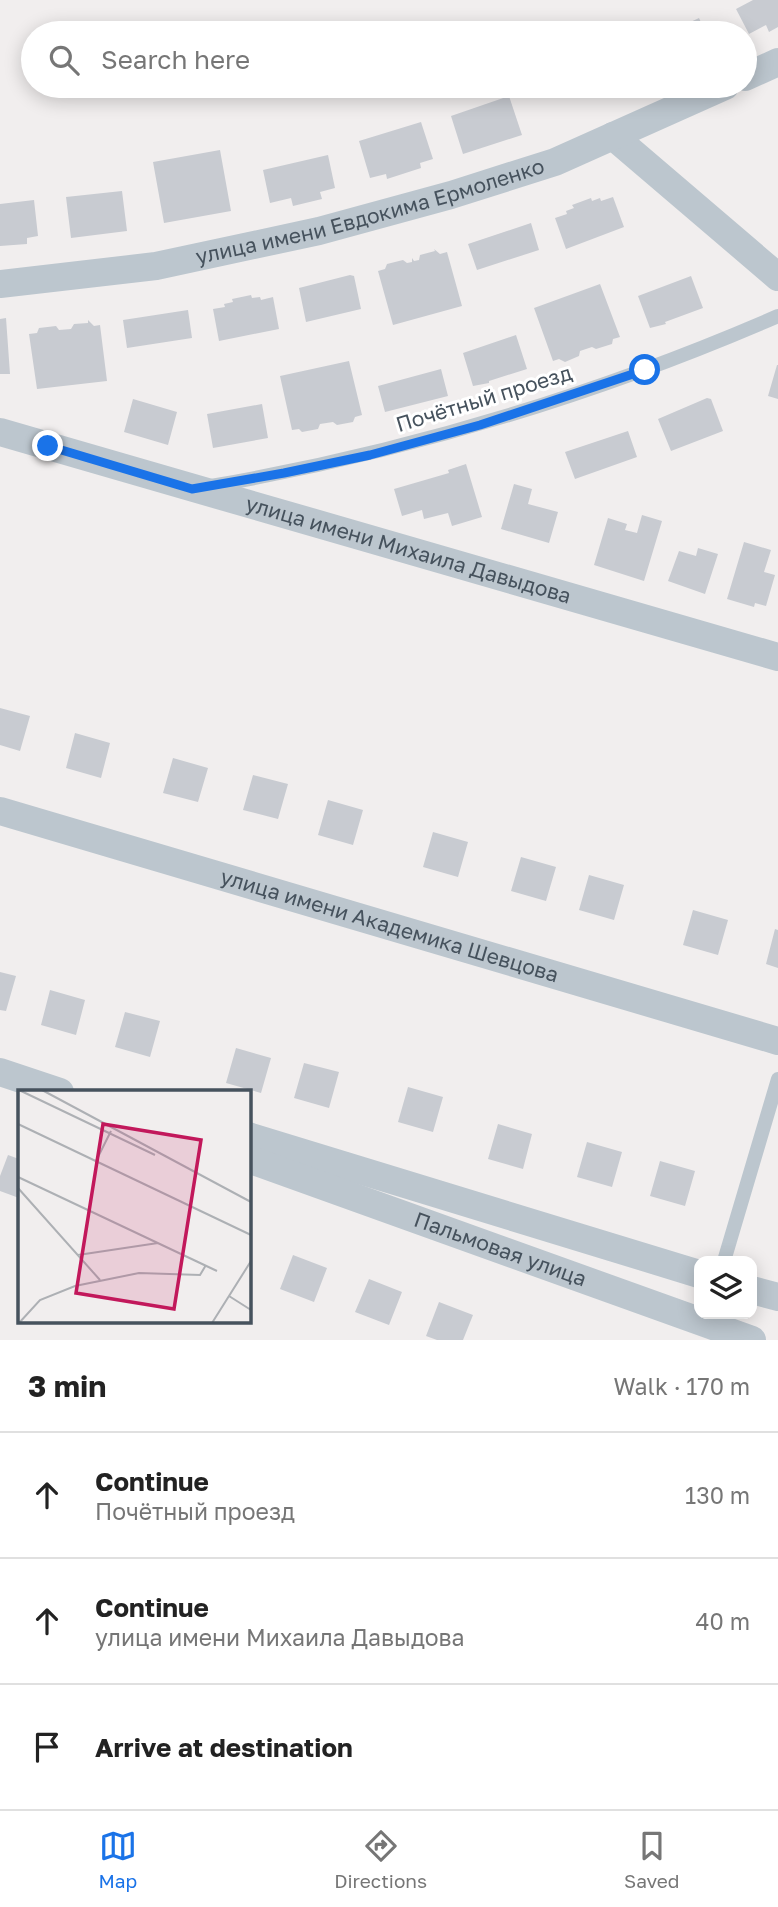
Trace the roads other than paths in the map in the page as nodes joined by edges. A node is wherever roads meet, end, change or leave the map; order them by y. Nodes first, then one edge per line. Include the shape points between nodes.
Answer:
1 (778, 62) edge
2 (757, 72) edge
3 (698, 98) edge
4 (613, 136) junction
5 (778, 277) edge
6 (0, 284) edge
7 (778, 316) edge
8 (0, 432) edge
9 (192, 489) junction
10 (778, 657) edge
11 (0, 811) edge
12 (778, 1041) edge
13 (0, 1072) edge
14 (778, 1079) edge
15 (57, 1090) edge
16 (250, 1137) edge
17 (250, 1160) edge
18 (725, 1256) edge
19 (694, 1272) edge
20 (757, 1291) edge
21 (778, 1297) edge
22 (694, 1315) edge
23 (705, 1319) edge
24 (751, 1340) edge

1 - 2 street
3 - 4 street, улица имени Евдокима Ермоленко
4 - 5 street
4 - 6 street, улица имени Евдокима Ермоленко via 555,162 319,231 156,266
7 - 9 lane, Почётный проезд via 645,370 480,425 370,455
8 - 9 street, улица имени Михаила Давыдова
9 - 10 street, улица имени Михаила Давыдова
11 - 12 street, улица имени Академика Шевцова
13 - 15 street
14 - 18 lane
16 - 19 street, Пальмовая улица
17 - 22 street, Пальмовая улица
20 - 21 street
23 - 24 street, Пальмовая улица

